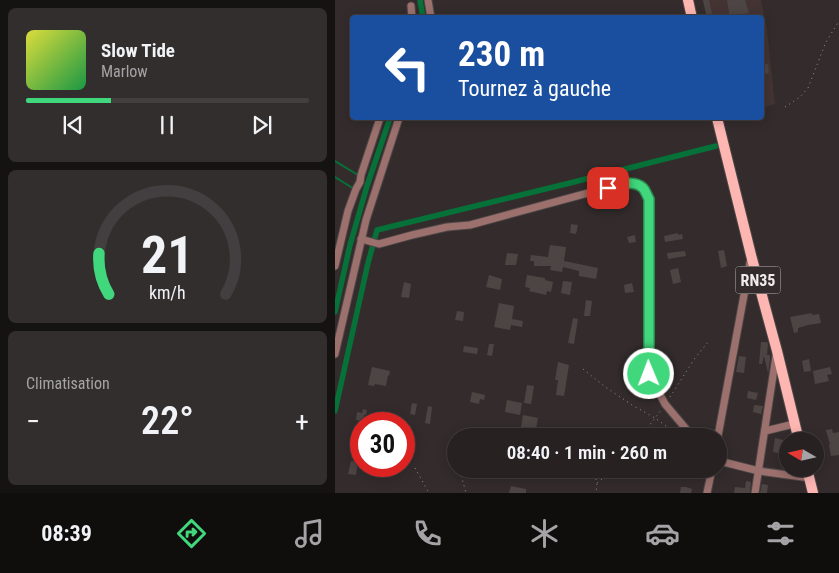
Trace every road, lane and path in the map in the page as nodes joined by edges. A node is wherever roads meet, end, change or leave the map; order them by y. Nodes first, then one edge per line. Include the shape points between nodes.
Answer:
1 (428, 0) edge
2 (688, 0) edge
3 (411, 6) dead end
4 (412, 15) edge
5 (430, 15) edge
6 (691, 15) edge
7 (839, 20) edge
8 (785, 107) dead end
9 (379, 120) edge
10 (398, 120) edge
11 (717, 120) edge
12 (364, 240) junction
13 (751, 255) junction
14 (335, 266) edge
15 (709, 341) dead end
16 (777, 351) junction
17 (335, 354) edge
18 (583, 370) dead end
19 (665, 404) junction
20 (655, 418) junction
21 (794, 424) junction
22 (647, 428) edge
23 (668, 428) edge
24 (685, 428) edge
25 (720, 428) edge
26 (765, 431) junction
27 (796, 432) edge
28 (727, 463) edge
29 (415, 468) dead end
30 (759, 471) junction
31 (779, 472) edge
32 (462, 478) edge
33 (596, 478) edge
34 (604, 478) edge
35 (710, 478) edge
36 (809, 478) edge
37 (597, 484) junction
38 (429, 493) edge
39 (466, 493) edge
40 (596, 493) edge
41 (707, 493) edge
42 (755, 493) edge
43 (813, 493) edge

1 - 5 street
2 - 6 main road
3 - 4 street
7 - 8 path via 808,88 801,98
9 - 14 street via 361,182 355,189 348,211
10 - 12 street via 366,220
11 - 13 main road, RN35
12 - 17 street
12 - 19 street via 379,244 447,227 470,225 625,183 637,184 649,199 649,374
13 - 16 main road, RN35
13 - 25 street
15 - 19 path
16 - 21 main road, RN35
16 - 26 street
18 - 20 path
19 - 20 path
19 - 24 street
20 - 22 path
20 - 23 path
21 - 26 street
21 - 27 main road, RN35
26 - 30 street
28 - 30 street
29 - 38 path
30 - 31 street
30 - 42 street
32 - 39 path
33 - 37 path
34 - 37 path
35 - 41 street
36 - 43 main road
37 - 40 path

